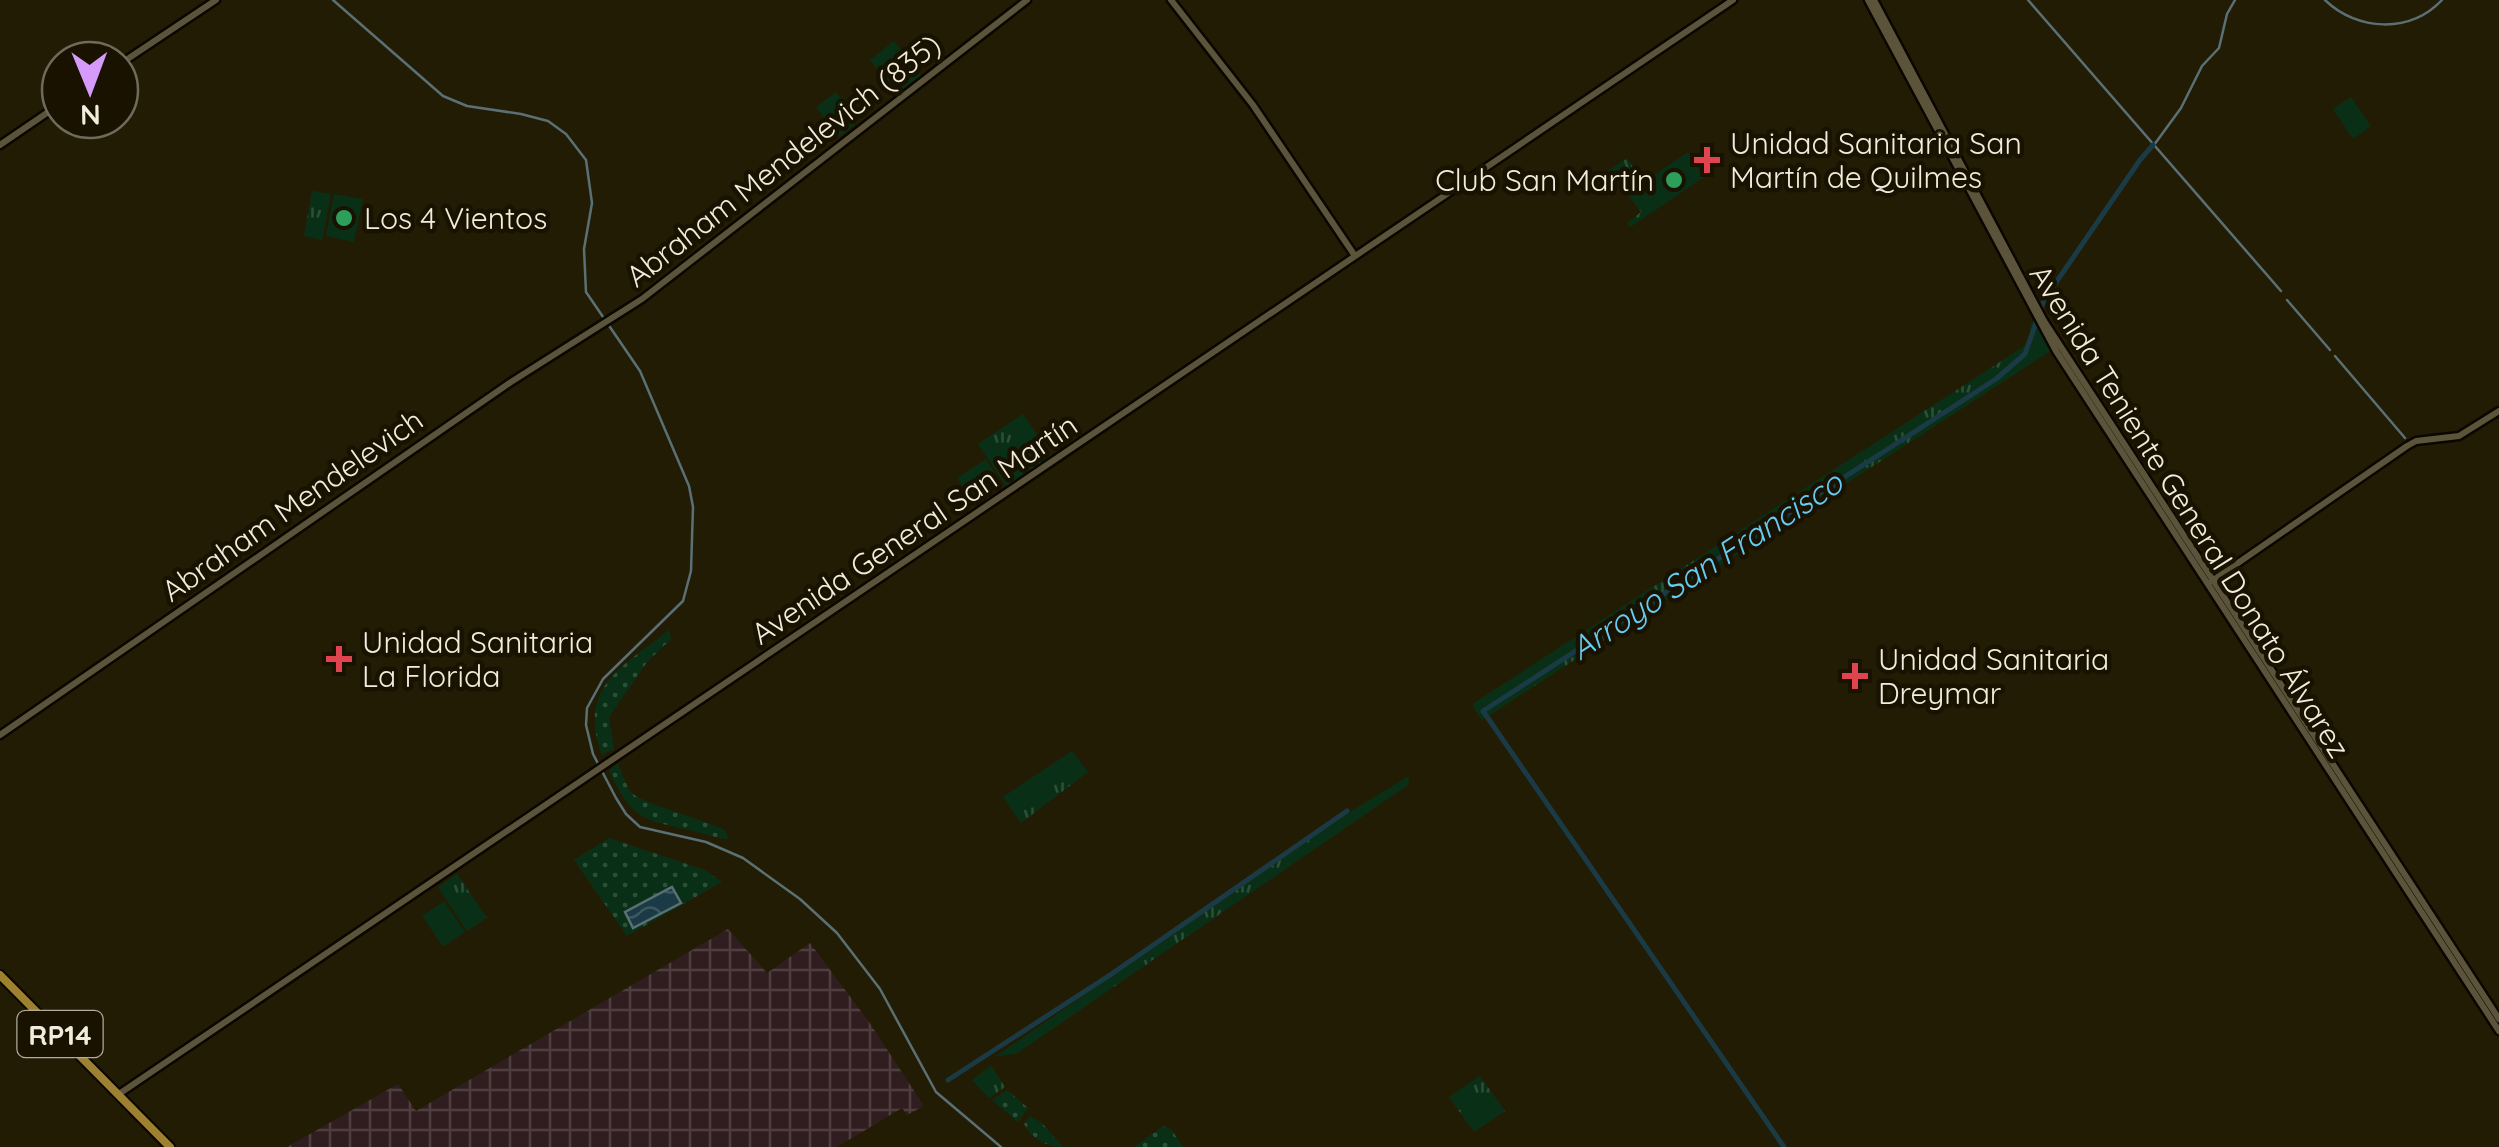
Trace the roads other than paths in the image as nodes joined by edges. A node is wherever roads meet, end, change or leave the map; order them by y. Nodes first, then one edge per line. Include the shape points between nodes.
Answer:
1 (216, 0) edge
2 (1027, 0) edge
3 (1171, 0) edge
4 (1733, 0) edge
5 (1871, 0) edge
6 (140, 51) edge
7 (40, 117) edge
8 (0, 144) edge
9 (1355, 256) junction
10 (611, 316) joint
11 (2499, 411) edge
12 (2210, 582) junction
13 (0, 735) edge
14 (0, 974) edge
15 (2499, 1018) edge
16 (2499, 1031) edge
17 (119, 1094) junction
18 (170, 1147) edge

1 - 6 main road
2 - 10 main road, Abraham Mendelevich (835)
3 - 9 main road via 1253,105
4 - 9 main road, Avenida General San Martín
5 - 12 main road, Avenida Teniente General Donato Álvarez via 2042,323
7 - 8 main road
9 - 17 main road, Avenida General San Martín
10 - 13 main road, Abraham Mendelevich
11 - 12 main road via 2459,436 2409,445
12 - 15 main road, Avenida Teniente General Donato Álvarez
12 - 16 main road, Avenida Teniente General Donato Álvarez
14 - 17 main road, RP14
17 - 18 main road, RP14

